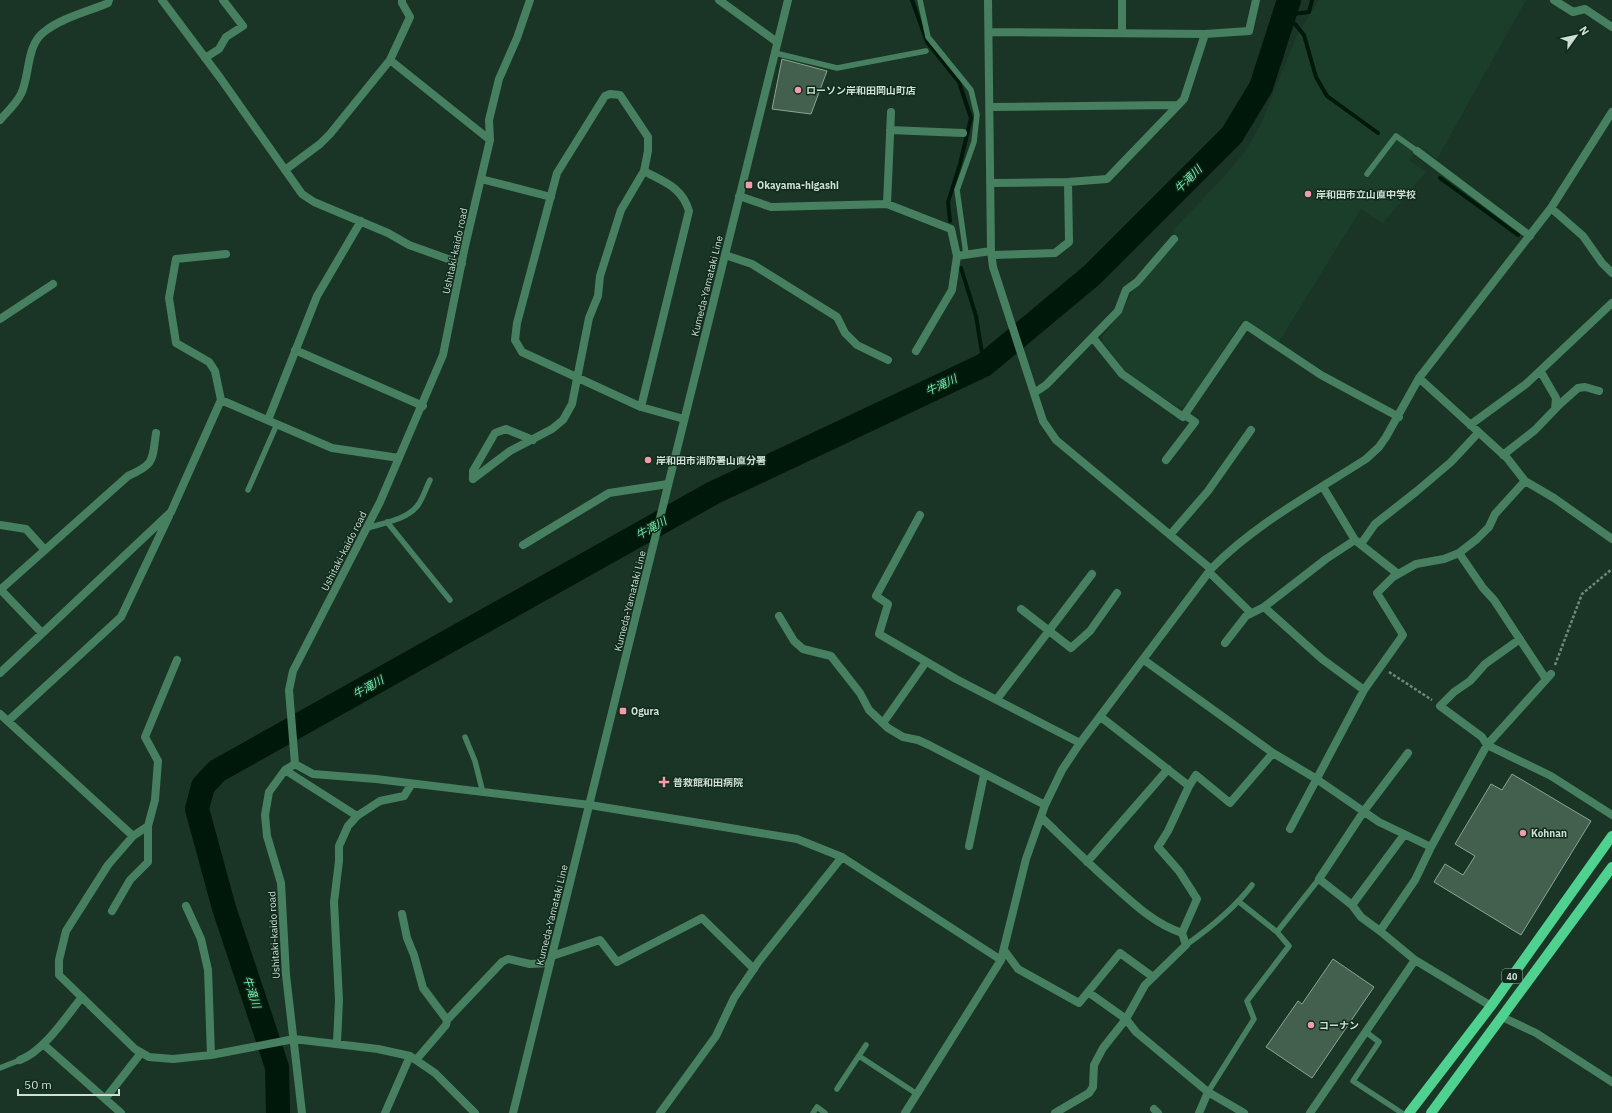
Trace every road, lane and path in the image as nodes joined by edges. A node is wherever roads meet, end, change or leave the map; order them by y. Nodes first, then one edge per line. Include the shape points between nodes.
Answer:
1 (109, 0) edge
2 (162, 0) edge
3 (223, 0) edge
4 (402, 0) edge
5 (530, 0) edge
6 (718, 0) edge
7 (788, 0) edge
8 (920, 0) edge
9 (988, 0) edge
10 (1122, 0) edge
11 (1554, 0) edge
12 (1254, 1) edge
13 (1612, 27) edge
14 (990, 32) junction
15 (1122, 33) junction
16 (1205, 34) junction
17 (777, 42) junction
18 (926, 51) dead end
19 (775, 53) junction
20 (205, 58) junction
21 (390, 60) junction
22 (1178, 105) junction
23 (990, 107) junction
24 (891, 112) dead end
25 (1612, 112) edge
26 (0, 120) edge
27 (890, 130) junction
28 (963, 133) dead end
29 (490, 140) junction
30 (1417, 151) joint
31 (285, 170) junction
32 (644, 171) junction
33 (1367, 174) dead end
34 (481, 179) junction
35 (1068, 182) junction
36 (991, 183) junction
37 (739, 196) junction
38 (551, 197) junction
39 (887, 204) junction
40 (1551, 208) junction
41 (360, 221) junction
42 (1530, 236) junction
43 (1174, 239) dead end
44 (992, 253) junction
45 (226, 254) dead end
46 (725, 255) junction
47 (962, 255) junction
48 (462, 264) junction
49 (1612, 273) edge
50 (54, 284) dead end
51 (1612, 303) edge
52 (0, 319) edge
53 (1093, 338) junction
54 (296, 350) junction
55 (916, 351) dead end
56 (888, 360) dead end
57 (1540, 372) junction
58 (1420, 378) junction
59 (577, 379) junction
60 (1599, 391) dead end
61 (1034, 394) junction
62 (221, 400) junction
63 (423, 406) junction
64 (641, 407) junction
65 (1555, 409) junction
66 (1185, 415) junction
67 (1399, 418) junction
68 (684, 419) junction
69 (268, 420) junction
70 (277, 424) junction
71 (1470, 425) junction
72 (1251, 430) dead end
73 (156, 433) dead end
74 (1478, 433) junction
75 (533, 440) junction
76 (1503, 455) junction
77 (399, 458) junction
78 (1166, 460) dead end
79 (430, 480) dead end
80 (1525, 482) junction
81 (667, 487) junction
82 (1323, 487) junction
83 (248, 490) dead end
84 (171, 512) junction
85 (920, 515) dead end
86 (387, 522) junction
87 (0, 525) edge
88 (367, 528) junction
89 (1170, 535) junction
90 (1612, 539) edge
91 (1358, 542) junction
92 (523, 545) dead end
93 (45, 550) junction
94 (1459, 553) junction
95 (1612, 569) edge
96 (1210, 571) junction
97 (1092, 574) dead end
98 (1398, 574) junction
99 (0, 589) edge
100 (1117, 593) dead end
101 (450, 600) dead end
102 (1264, 607) junction
103 (1021, 609) dead end
104 (1250, 612) junction
105 (779, 616) dead end
106 (1048, 631) junction
107 (42, 634) junction
108 (1520, 639) junction
109 (1225, 643) dead end
110 (177, 660) dead end
111 (1144, 660) junction
112 (926, 662) junction
113 (1381, 666) junction
114 (0, 672) edge
115 (1549, 676) junction
116 (1364, 690) junction
117 (997, 699) junction
118 (1440, 706) junction
119 (0, 714) edge
120 (1101, 717) junction
121 (8, 721) junction
122 (883, 723) junction
123 (465, 737) dead end
124 (1080, 743) junction
125 (1487, 745) junction
126 (1273, 753) junction
127 (1408, 753) dead end
128 (294, 761) junction
129 (1168, 768) junction
130 (285, 770) junction
131 (984, 776) junction
132 (1315, 778) junction
133 (411, 784) junction
134 (1189, 786) junction
135 (483, 793) junction
136 (590, 805) junction
137 (1045, 805) junction
138 (1364, 811) junction
139 (1612, 815) edge
140 (357, 816) junction
141 (1041, 817) junction
142 (148, 826) junction
143 (1290, 828) dead end
144 (1404, 835) junction
145 (133, 836) junction
146 (1612, 836) edge
147 (969, 846) dead end
148 (1431, 847) junction
149 (842, 857) junction
150 (1087, 862) junction
151 (1612, 868) edge
152 (1319, 879) junction
153 (1252, 884) dead end
154 (1238, 901) junction
155 (1352, 905) junction
156 (186, 906) dead end
157 (112, 911) dead end
158 (402, 914) dead end
159 (1380, 931) junction
160 (1277, 932) junction
161 (1182, 933) junction
162 (1186, 945) junction
163 (1004, 950) junction
164 (551, 959) junction
165 (1001, 960) junction
166 (1415, 960) junction
167 (754, 969) junction
168 (1154, 977) junction
169 (1088, 992) junction
170 (82, 997) junction
171 (1491, 1006) junction
172 (1502, 1017) junction
173 (1126, 1019) junction
174 (447, 1020) junction
175 (1366, 1032) junction
176 (291, 1039) junction
177 (336, 1043) junction
178 (43, 1044) junction
179 (866, 1045) dead end
180 (141, 1053) junction
181 (211, 1055) junction
182 (859, 1056) junction
183 (413, 1058) junction
184 (20, 1060) joint
185 (0, 1068) edge
186 (1612, 1082) edge
187 (838, 1089) dead end
188 (1208, 1092) junction
189 (917, 1094) junction
190 (105, 1099) junction
191 (121, 1113) edge
192 (302, 1113) edge
193 (385, 1113) edge
194 (475, 1113) edge
195 (513, 1113) edge
196 (660, 1113) edge
197 (813, 1113) edge
198 (825, 1113) edge
199 (905, 1113) edge
200 (1055, 1113) edge
201 (1199, 1113) edge
202 (1244, 1113) edge
203 (1310, 1113) edge
204 (1402, 1113) edge
205 (1409, 1113) edge
206 (1431, 1113) edge

1 - 26 street via 108,3 56,24 43,33 35,42 28,77 20,95
2 - 20 street
3 - 20 street via 243,26 226,37 219,49
4 - 21 street via 410,17
5 - 29 street, Ushitaki-kaido road via 499,79 489,120
6 - 17 street
7 - 17 street, Kumeda-Yamataki Line
8 - 47 lane via 928,37 971,90 977,115 974,142 957,190
9 - 14 street
10 - 15 street
11 - 13 street via 1573,12 1585,9
12 - 16 street via 1249,31
14 - 15 street
14 - 23 street
15 - 16 street
16 - 22 street via 1184,99
17 - 19 street, Kumeda-Yamataki Line
18 - 19 lane via 838,68
19 - 37 street, Kumeda-Yamataki Line
20 - 31 street
21 - 29 street
21 - 31 street via 330,134
22 - 23 street
22 - 35 street via 1107,178
23 - 36 street
24 - 27 street
25 - 40 street
27 - 28 street
27 - 39 street
29 - 34 street, Ushitaki-kaido road
30 - 33 lane via 1396,136
30 - 42 street
31 - 41 street via 302,194 314,202
32 - 38 street via 648,137 620,95 610,94 605,96 557,173
32 - 59 street via 621,210 600,276 598,296 589,318
32 - 64 street via 678,190 686,199 689,211
34 - 38 street
34 - 48 street, Ushitaki-kaido road
35 - 36 street
35 - 44 street via 1069,242 1055,253
36 - 44 street
37 - 39 street via 772,207
37 - 46 street, Kumeda-Yamataki Line
38 - 59 street via 517,323 516,340 522,352
39 - 47 street via 951,229
40 - 42 street
40 - 49 street via 1583,236
41 - 48 street via 409,245
41 - 54 street via 317,296
42 - 58 street
43 - 53 street via 1137,282 1126,290 1118,311
44 - 47 street
44 - 61 street via 993,267
45 - 62 street via 176,259 169,298 176,343 209,362 215,371
46 - 56 street via 752,264 831,313 837,317 845,333 857,345
46 - 68 street, Kumeda-Yamataki Line
47 - 55 street via 952,290
48 - 63 street, Ushitaki-kaido road via 443,355
50 - 52 street
51 - 57 street
53 - 61 street
53 - 66 street via 1122,374 1183,418
54 - 63 street
54 - 69 street
57 - 65 street via 1556,398
57 - 71 street
58 - 67 street
58 - 71 street
59 - 64 street
59 - 75 street via 572,404 563,420
60 - 65 street via 1578,388
61 - 89 street via 1043,421 1056,440
62 - 69 street
62 - 84 street
63 - 77 street, Ushitaki-kaido road
64 - 68 street
65 - 76 street via 1535,430
66 - 67 street via 1246,326 1321,375
66 - 78 street via 1195,422
67 - 82 street via 1379,447 1366,459
68 - 81 street, Kumeda-Yamataki Line
69 - 70 street
70 - 77 street via 332,448
70 - 83 lane
71 - 74 street
72 - 89 street via 1208,491
73 - 93 street via 153,459 147,468 128,476
74 - 76 street
74 - 91 street via 1451,462 1375,524
75 - 75 street via 506,429 495,433 473,471 473,479 510,451
76 - 80 street
77 - 88 street, Ushitaki-kaido road
79 - 86 lane via 418,505 412,511
80 - 90 street via 1554,498
80 - 94 street via 1495,514 1485,531
81 - 92 street via 609,493
81 - 136 street, Kumeda-Yamataki Line
82 - 91 street
82 - 96 street via 1256,530
84 - 107 street
84 - 121 street via 121,617
85 - 112 street via 876,596 888,604 879,634
86 - 88 lane
86 - 101 lane
87 - 93 street via 26,529
88 - 128 street, Ushitaki-kaido road via 293,671 289,690
89 - 96 street
91 - 98 street
91 - 102 street via 1326,559
93 - 99 street
94 - 98 street via 1444,559 1416,564
94 - 108 street
95 - 115 path via 1582,594
96 - 104 street
96 - 111 street
97 - 106 street
98 - 113 street via 1377,593 1403,635
99 - 107 street
100 - 106 street via 1090,631 1071,648
102 - 104 street
102 - 116 street via 1322,659
103 - 106 street
104 - 109 street
105 - 122 street via 794,641 803,649 831,656 860,693 869,710
106 - 117 street
107 - 114 street
108 - 115 street
108 - 118 street via 1485,664 1470,681
110 - 142 street via 145,737 158,762 155,800
111 - 120 street
111 - 126 street
112 - 117 street
112 - 122 street
113 - 116 street
113 - 118 path
115 - 125 street
116 - 132 street
117 - 124 street
118 - 125 street via 1482,737
119 - 121 street
120 - 124 street
120 - 129 street
121 - 145 street
122 - 131 street via 903,737 929,745
123 - 135 lane via 475,761
124 - 137 street via 1062,770
125 - 139 street via 1551,776
125 - 148 street
126 - 132 street
126 - 134 street via 1230,803 1196,776
127 - 138 street
128 - 130 street, Ushitaki-kaido road
128 - 133 street via 313,774
129 - 134 street
129 - 150 street
130 - 140 street
130 - 176 street, Ushitaki-kaido road via 268,792 265,815 267,836 281,883
131 - 137 street
131 - 147 street
132 - 138 street
132 - 143 street
133 - 135 street
133 - 140 street via 404,796 380,801
134 - 161 street via 1158,846 1197,899
135 - 136 street
136 - 149 street via 797,839
136 - 164 street, Kumeda-Yamataki Line
137 - 141 street
138 - 144 street
138 - 152 street
140 - 177 street via 348,826 339,846 340,861 334,902 339,1000
141 - 150 street
141 - 163 street via 1026,858
142 - 145 street
142 - 157 street via 148,862 130,880
144 - 148 street
144 - 155 street
145 - 170 street via 108,865 66,931 59,960 59,975
146 - 171 main road, 40
148 - 159 street via 1415,880
149 - 165 street
149 - 167 street
150 - 161 street via 1152,918 1167,928
151 - 172 main road, 40
152 - 155 street
152 - 160 lane
153 - 154 lane
154 - 160 lane
154 - 162 lane via 1213,927
155 - 159 street via 1361,917
156 - 181 street via 201,939 208,970
158 - 174 street via 423,988
159 - 166 street
160 - 188 lane via 1289,946 1247,1001 1254,1019
161 - 162 street
162 - 168 street
163 - 165 street
163 - 169 street via 1018,969 1079,1003
164 - 167 street via 600,940 616,962 702,918
164 - 174 street via 530,964 508,959 502,962
164 - 195 street, Kumeda-Yamataki Line
165 - 189 street
166 - 171 street
166 - 175 street
167 - 196 street via 734,998 716,1036
168 - 169 street via 1120,953
168 - 173 street via 1145,985
169 - 173 street
170 - 178 street
170 - 180 street
171 - 205 main road, 40
172 - 186 street via 1536,1033
172 - 206 main road, 40
173 - 188 street via 1136,1032
173 - 200 street via 1103,1048 1094,1065 1093,1087 1089,1093
174 - 183 street via 446,1025
175 - 203 street
175 - 204 lane via 1379,1042 1353,1081
176 - 177 street
176 - 181 street
176 - 192 street, Ushitaki-kaido road
177 - 183 street via 378,1049
178 - 184 street via 29,1057
178 - 190 street
179 - 182 lane
180 - 181 street via 149,1058 173,1059
180 - 190 street
182 - 187 lane
182 - 189 lane
183 - 193 street
183 - 194 street via 435,1074
184 - 185 lane
188 - 201 street
188 - 202 street
189 - 199 street
190 - 191 street
197 - 198 lane via 817,1107

